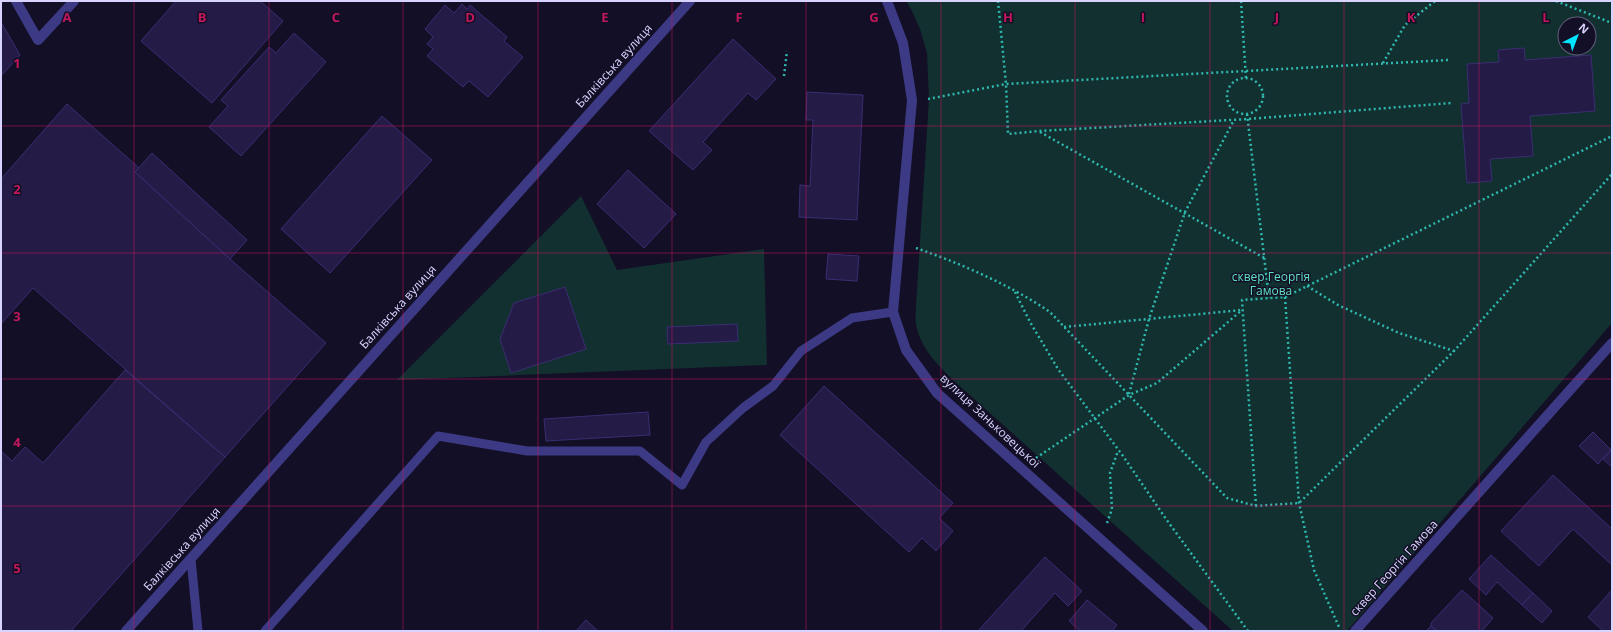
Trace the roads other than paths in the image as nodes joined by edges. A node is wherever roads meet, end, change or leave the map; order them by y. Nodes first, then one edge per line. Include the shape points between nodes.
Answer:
1 (16, 1) edge
2 (74, 1) edge
3 (690, 1) edge
4 (887, 1) edge
5 (893, 312) junction
6 (1612, 343) edge
7 (191, 559) junction
8 (126, 631) edge
9 (198, 631) edge
10 (265, 631) edge
11 (1203, 631) edge
12 (1354, 631) edge

1 - 2 street via 38,40
3 - 7 street, Балківська вулиця
4 - 5 street, вулиця Заньковецької via 903,43 912,100
5 - 10 lane via 852,318 801,351 773,386 743,408 706,442 682,485 640,451 527,451 438,436
5 - 11 street, вулиця Заньковецької via 906,350 937,393
6 - 12 street, сквер Георгія Гамова
7 - 8 street, Балківська вулиця
7 - 9 lane

